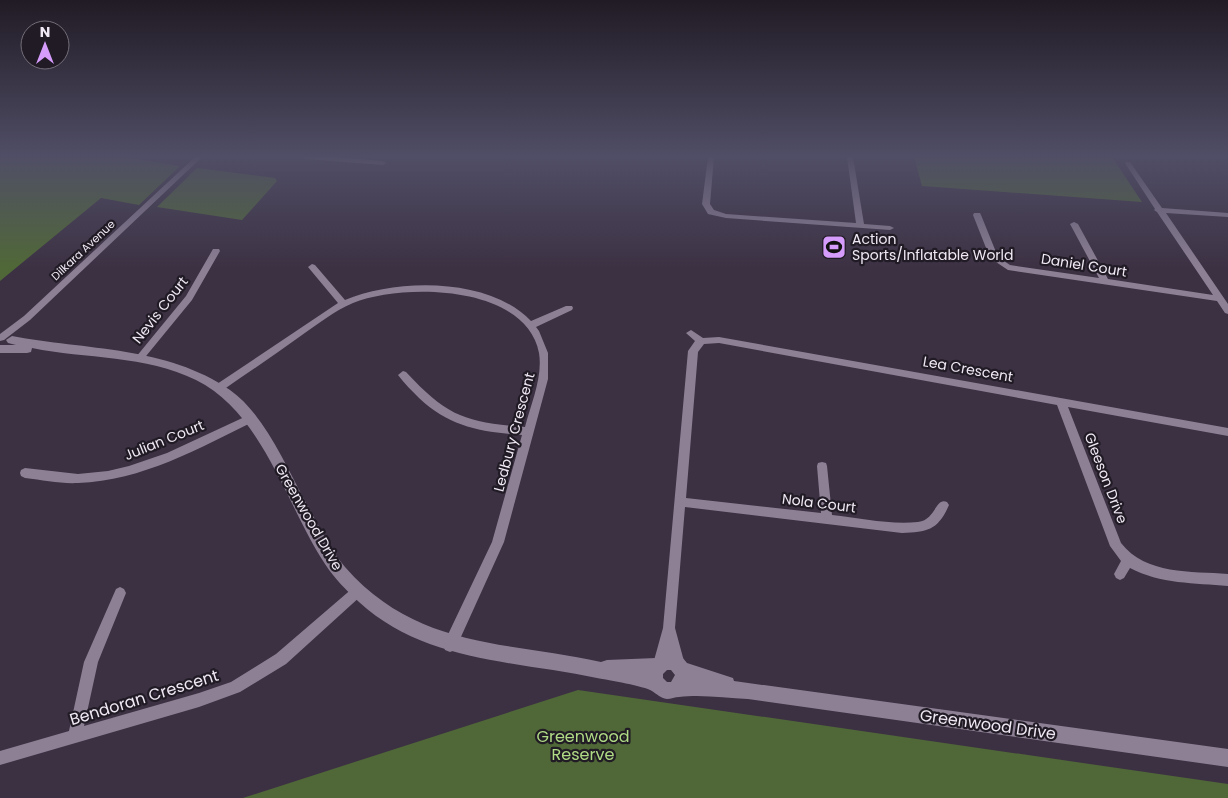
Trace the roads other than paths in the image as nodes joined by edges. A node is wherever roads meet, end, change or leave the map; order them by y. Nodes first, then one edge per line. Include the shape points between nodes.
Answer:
1 (159, 194) edge
2 (707, 194) edge
3 (855, 194) edge
4 (1148, 194) edge
5 (1158, 210) junction
6 (977, 215) dead end
7 (1228, 215) edge
8 (1074, 224) dead end
9 (860, 225) junction
10 (890, 228) dead end
11 (216, 251) dead end
12 (312, 267) dead end
13 (1105, 282) junction
14 (1220, 299) junction
15 (343, 304) junction
16 (569, 308) dead end
17 (1228, 311) edge
18 (531, 325) junction
19 (691, 333) dead end
20 (701, 341) junction
21 (4, 343) edge
22 (139, 359) junction
23 (403, 375) dead end
24 (220, 387) junction
25 (1061, 402) junction
26 (251, 418) junction
27 (529, 432) junction
28 (1228, 432) edge
29 (822, 466) dead end
30 (25, 473) dead end
31 (680, 502) junction
32 (943, 505) dead end
33 (827, 519) junction
34 (1128, 561) junction
35 (1120, 574) dead end
36 (1228, 580) edge
37 (358, 591) junction
38 (120, 593) dead end
39 (669, 628) junction
40 (450, 645) junction
41 (679, 667) junction
42 (658, 671) junction
43 (678, 688) junction
44 (748, 690) junction
45 (75, 736) junction
46 (0, 758) edge
47 (1228, 758) edge

1 - 21 street, Dilkara Avenue
2 - 9 street via 706,204 710,212 726,216
3 - 9 street
4 - 5 street
5 - 7 street
5 - 14 street
6 - 13 street, Daniel Court via 994,258 1000,264 1014,269
8 - 13 street
9 - 10 street
11 - 22 street, Nevis Court via 189,298
12 - 15 street
13 - 14 street, Daniel Court
14 - 17 street
15 - 18 street, Ledbury Crescent via 386,291 438,290 490,299 512,309
15 - 24 street, Ledbury Crescent
16 - 18 street
18 - 27 street, Ledbury Crescent via 543,346 545,369
19 - 20 street
20 - 25 street, Lea Crescent via 719,340
20 - 31 street via 693,351
21 - 22 street, Greenwood Drive
22 - 24 street, Greenwood Drive via 180,368
23 - 27 street via 430,405 452,418 479,426
24 - 26 street, Greenwood Drive
25 - 28 street, Lea Crescent
25 - 34 street, Gleeson Drive via 1116,546
26 - 30 street, Julian Court via 164,459 124,472 71,479
26 - 37 street, Greenwood Drive via 329,557
27 - 40 street, Ledbury Crescent via 491,559
29 - 33 street
31 - 33 street, Nola Court
31 - 39 street
32 - 33 street, Nola Court via 936,520 923,526 902,528
34 - 35 street
34 - 36 street via 1148,571
37 - 40 street, Greenwood Drive via 395,619
37 - 45 street, Bendoran Crescent via 281,659 235,686 199,700
38 - 45 street via 91,662
39 - 41 street
39 - 42 street
40 - 42 street, Greenwood Drive via 505,657 592,669
41 - 42 street via 669,662
41 - 43 street via 683,677
41 - 44 street, Greenwood Drive
42 - 43 street via 669,691
43 - 44 street, Greenwood Drive
44 - 47 street, Greenwood Drive
45 - 46 street, Bendoran Crescent

